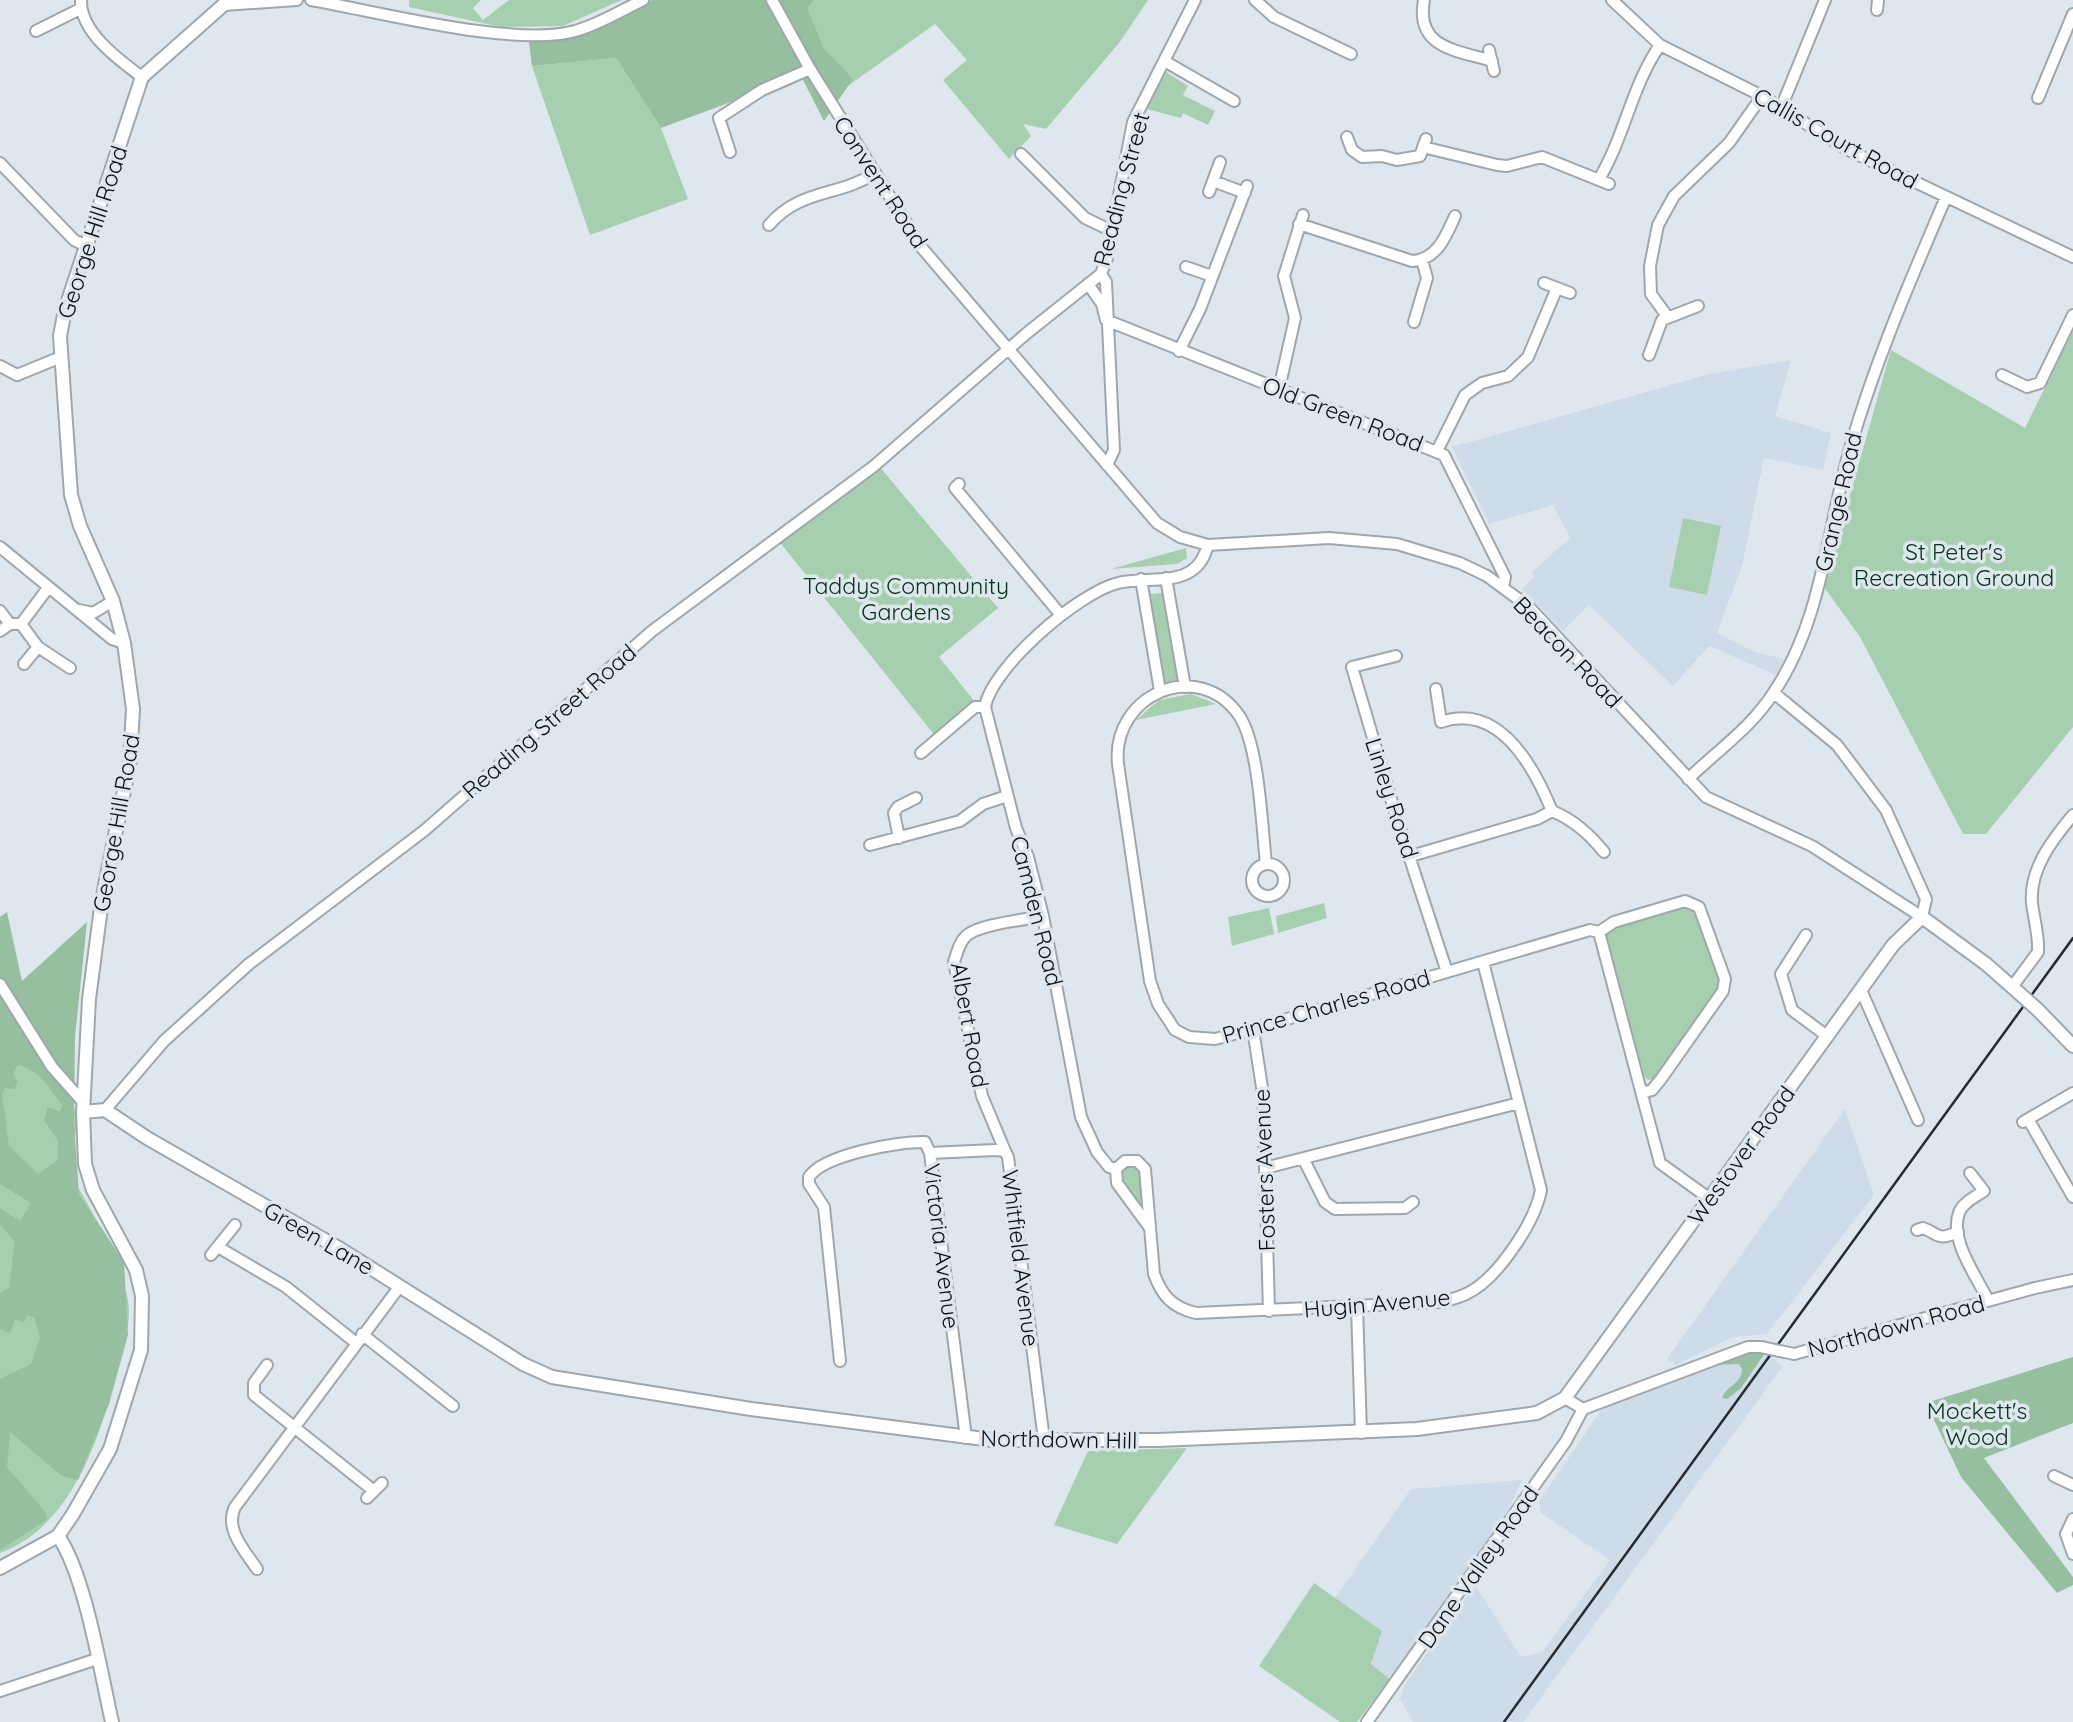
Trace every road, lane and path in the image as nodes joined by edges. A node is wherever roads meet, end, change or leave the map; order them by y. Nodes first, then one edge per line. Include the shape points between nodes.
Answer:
1 (297, 0) edge
2 (311, 0) edge
3 (643, 0) edge
4 (772, 0) edge
5 (1195, 0) edge
6 (1255, 0) edge
7 (1424, 0) edge
8 (1612, 0) edge
9 (1825, 0) edge
10 (227, 2) edge
11 (81, 5) edge
12 (2073, 14) edge
13 (36, 31) dead end
14 (1660, 45) junction
15 (1351, 54) dead end
16 (1492, 61) dead end
17 (1166, 62) junction
18 (810, 69) junction
19 (142, 77) junction
20 (1762, 96) junction
21 (2038, 98) dead end
22 (1234, 102) dead end
23 (1781, 108) junction
24 (1347, 137) dead end
25 (730, 152) dead end
26 (1021, 154) dead end
27 (1220, 162) dead end
28 (0, 163) edge
29 (874, 174) junction
30 (1946, 197) junction
31 (1456, 223) dead end
32 (769, 225) dead end
33 (1112, 231) junction
34 (2047, 245) junction
35 (86, 246) junction
36 (2040, 256) dead end
37 (2073, 257) edge
38 (1422, 260) junction
39 (1186, 267) dead end
40 (1101, 274) junction
41 (1212, 276) junction
42 (1544, 283) dead end
43 (1088, 284) junction
44 (1557, 288) junction
45 (1570, 293) dead end
46 (1698, 305) dead end
47 (2073, 315) edge
48 (1667, 316) junction
49 (1420, 317) dead end
50 (1106, 320) junction
51 (1010, 349) junction
52 (1179, 351) junction
53 (1654, 351) dead end
54 (61, 357) junction
55 (0, 366) edge
56 (2002, 375) dead end
57 (1279, 389) junction
58 (1437, 451) junction
59 (1107, 465) junction
60 (959, 484) dead end
61 (1208, 545) junction
62 (0, 547) edge
63 (1166, 578) junction
64 (1141, 579) junction
65 (1503, 587) junction
66 (48, 589) junction
67 (113, 601) junction
68 (76, 610) junction
69 (0, 611) edge
70 (1060, 614) junction
71 (8, 627) edge
72 (124, 643) junction
73 (38, 648) junction
74 (1396, 656) dead end
75 (24, 664) dead end
76 (70, 668) dead end
77 (1185, 687) junction
78 (1436, 689) dead end
79 (1160, 691) junction
80 (1774, 692) junction
81 (985, 707) junction
82 (921, 753) dead end
83 (1688, 779) junction
84 (1007, 796) junction
85 (916, 798) dead end
86 (1552, 811) junction
87 (2073, 815) edge
88 (899, 838) junction
89 (870, 845) dead end
90 (1604, 852) dead end
91 (1411, 856) junction
92 (1266, 863) dead end
93 (1043, 916) junction
94 (1922, 917) junction
95 (1600, 932) junction
96 (1807, 935) dead end
97 (1483, 961) junction
98 (1447, 972) junction
99 (0, 984) edge
100 (1861, 990) junction
101 (2016, 990) junction
102 (1253, 1030) junction
103 (1827, 1036) junction
104 (2073, 1046) edge
105 (1642, 1093) junction
106 (2073, 1093) edge
107 (1519, 1103) junction
108 (83, 1107) junction
109 (105, 1110) junction
110 (1918, 1120) dead end
111 (1005, 1151) junction
112 (930, 1153) junction
113 (1304, 1160) junction
114 (1265, 1168) junction
115 (1116, 1169) junction
116 (1970, 1173) dead end
117 (2073, 1197) edge
118 (1710, 1199) junction
119 (1413, 1202) dead end
120 (235, 1225) dead end
121 (1150, 1228) junction
122 (1917, 1230) dead end
123 (1958, 1232) junction
124 (2073, 1280) edge
125 (400, 1286) junction
126 (1988, 1300) junction
127 (1357, 1307) junction
128 (1269, 1311) junction
129 (359, 1338) junction
130 (850, 1341) dead end
131 (838, 1343) junction
132 (840, 1361) dead end
133 (267, 1365) dead end
134 (552, 1377) joint
135 (1565, 1398) junction
136 (453, 1406) dead end
137 (1583, 1409) junction
138 (293, 1427) junction
139 (1362, 1433) junction
140 (966, 1438) junction
141 (1044, 1440) junction
142 (2054, 1476) dead end
143 (2073, 1485) edge
144 (374, 1491) dead end
145 (2073, 1519) edge
146 (58, 1536) junction
147 (262, 1553) dead end
148 (2073, 1554) edge
149 (0, 1568) edge
150 (97, 1659) junction
151 (0, 1691) edge
152 (112, 1722) edge
153 (1367, 1722) edge

1 - 10 street
2 - 3 street via 485,31 535,35 575,31
4 - 18 street, Convent Road
5 - 17 street, Reading Street
6 - 15 street via 1274,17
7 - 16 street via 1424,27 1437,43
8 - 14 street, Callis Court Road
9 - 23 street
10 - 19 main road
11 - 13 street
11 - 19 street via 99,39
12 - 21 street
14 - 20 street, Callis Court Road
14 - 24 street via 1639,79 1604,181 1542,157 1507,166 1423,147 1396,160 1362,158
17 - 22 street
17 - 33 street, Reading Street via 1133,122
18 - 25 street via 762,90 719,118
18 - 29 street, Convent Road
19 - 35 main road, George Hill Road
20 - 23 street, Callis Court Road
20 - 48 street via 1729,143 1674,196 1658,225 1650,266 1651,294
23 - 30 street, Callis Court Road via 1848,150
26 - 33 street via 1085,218
27 - 41 street via 1211,187 1246,189
28 - 35 street via 74,240
29 - 32 street via 856,185 798,200 781,210
29 - 51 street, Convent Road via 922,248
30 - 34 street, Callis Court Road
30 - 80 street, Grange Road via 1879,355 1849,449 1816,592 1797,648
31 - 38 street via 1439,247
33 - 40 street, Reading Street
34 - 36 street
34 - 37 street, Callis Court Road
35 - 54 main road, George Hill Road via 65,310
38 - 49 street via 1427,278
38 - 57 street via 1385,252 1301,220 1284,276 1295,318
39 - 41 street
40 - 43 street, Reading Street
40 - 50 street
41 - 52 street
42 - 44 street
43 - 50 street via 1102,304
43 - 51 street, Reading Street
44 - 45 street
44 - 58 street via 1528,357 1508,376 1482,383 1465,395
46 - 48 street
47 - 56 street via 2040,383 2027,387
48 - 53 street
50 - 52 street, Old Green Road
50 - 59 street via 1114,450
51 - 59 street, Beacon Road
51 - 109 street, Reading Street Road via 874,466 652,631 425,830 249,964 164,1041
52 - 57 street, Old Green Road
54 - 55 street via 17,375
54 - 67 main road, George Hill Road via 71,495
57 - 58 street, Old Green Road
58 - 65 street, Old Green Road via 1449,462 1492,549 1505,577
59 - 61 street, Beacon Road via 1157,523 1180,537
60 - 70 street via 955,488
61 - 63 street via 1192,571
61 - 65 street, Beacon Road via 1375,540 1460,563
62 - 66 street
63 - 64 street
63 - 77 street
64 - 70 street via 1103,587
64 - 79 street
65 - 83 street, Beacon Road via 1529,607
66 - 68 street
66 - 71 street
67 - 68 street via 93,613
67 - 72 main road, George Hill Road
68 - 72 street via 112,639
69 - 71 street
70 - 81 street via 1002,674
71 - 73 street
72 - 108 main road, George Hill Road via 133,734 89,999
73 - 75 street
73 - 76 street
74 - 91 street, Linley Road via 1352,667
77 - 79 street, Prince Charles Road
77 - 92 street, Prince Charles Road via 1222,698 1245,726
78 - 86 street via 1441,722 1456,717 1473,719 1513,743 1536,774
79 - 102 street, Prince Charles Road via 1132,713 1122,729 1117,755 1150,981 1167,1020 1189,1037 1203,1040
80 - 83 street, Grange Road via 1735,737
80 - 94 street via 1837,745 1886,810 1926,899
81 - 82 street via 975,707
81 - 84 street, Camden Road
83 - 94 street, Beacon Road via 1706,797 1820,850
84 - 88 street via 983,804 960,821
84 - 93 street, Camden Road
85 - 88 street via 894,813
86 - 90 street via 1588,833
86 - 91 street
87 - 101 street via 2045,852 2035,876 2032,900 2038,952
88 - 89 street
91 - 98 street, Linley Road
93 - 111 street, Albert Road via 967,935 954,962 982,1096
93 - 115 street, Camden Road via 1081,1117 1097,1152
94 - 100 main road, Westover Road via 1893,945
94 - 101 main road, Beacon Road
95 - 97 street, Prince Charles Road via 1590,930
95 - 105 street
95 - 105 street, Prince Charles Road via 1614,922 1692,902 1699,907 1725,979 1724,991 1661,1079 1652,1090
96 - 103 street via 1781,974 1792,1010
97 - 98 street, Prince Charles Road
97 - 107 street, Hugin Avenue
98 - 102 street, Prince Charles Road
99 - 108 street
100 - 103 main road, Westover Road
100 - 110 street
101 - 104 main road, Beacon Road, bridge
102 - 114 street, Fosters Avenue via 1263,1094
103 - 118 main road, Westover Road
105 - 118 street via 1660,1163
106 - 117 street via 2025,1121
107 - 113 street
107 - 127 street, Hugin Avenue via 1541,1190 1534,1217 1491,1276 1468,1294 1440,1302
108 - 109 main road
108 - 146 main road, George Hill Road via 85,1164 93,1190 136,1270 142,1296 141,1349 110,1449
109 - 125 main road, Green Lane
111 - 112 street, Whitfield Avenue
111 - 141 street, Whitfield Avenue
112 - 131 street, Victoria Avenue via 925,1142 882,1147 821,1164 809,1177 808,1184 824,1207
112 - 140 street, Victoria Avenue
113 - 114 street
113 - 119 street via 1325,1202 1335,1209 1405,1208
114 - 128 street, Fosters Avenue
115 - 121 street via 1117,1183
115 - 121 street, Hugin Avenue via 1131,1160 1145,1169
116 - 123 street via 1984,1191 1962,1208
118 - 135 main road, Westover Road
120 - 129 street via 215,1251 286,1287
121 - 128 street, Hugin Avenue via 1154,1275 1174,1305 1196,1313
122 - 123 street via 1923,1228 1943,1238
123 - 126 street
124 - 126 street, Northdown Road
125 - 129 street
125 - 134 main road, Green Lane via 523,1364
126 - 137 street, Northdown Road, bridge via 1794,1354 1748,1347
127 - 128 street, Hugin Avenue
127 - 139 street
129 - 136 street
129 - 138 street
130 - 131 street
131 - 132 street, Victoria Avenue
133 - 138 street via 254,1383 254,1395
134 - 140 main road, Northdown Hill
135 - 137 street
135 - 139 main road, Northdown Hill via 1537,1413 1516,1417
137 - 153 street, Dane Valley Road via 1566,1441
138 - 144 street
138 - 147 street via 232,1513 233,1529 254,1564
139 - 141 main road, Northdown Hill
140 - 141 main road, Northdown Hill
142 - 143 street
145 - 148 street via 2066,1534
146 - 149 main road
146 - 150 main road via 67,1549
150 - 151 street
150 - 152 main road

